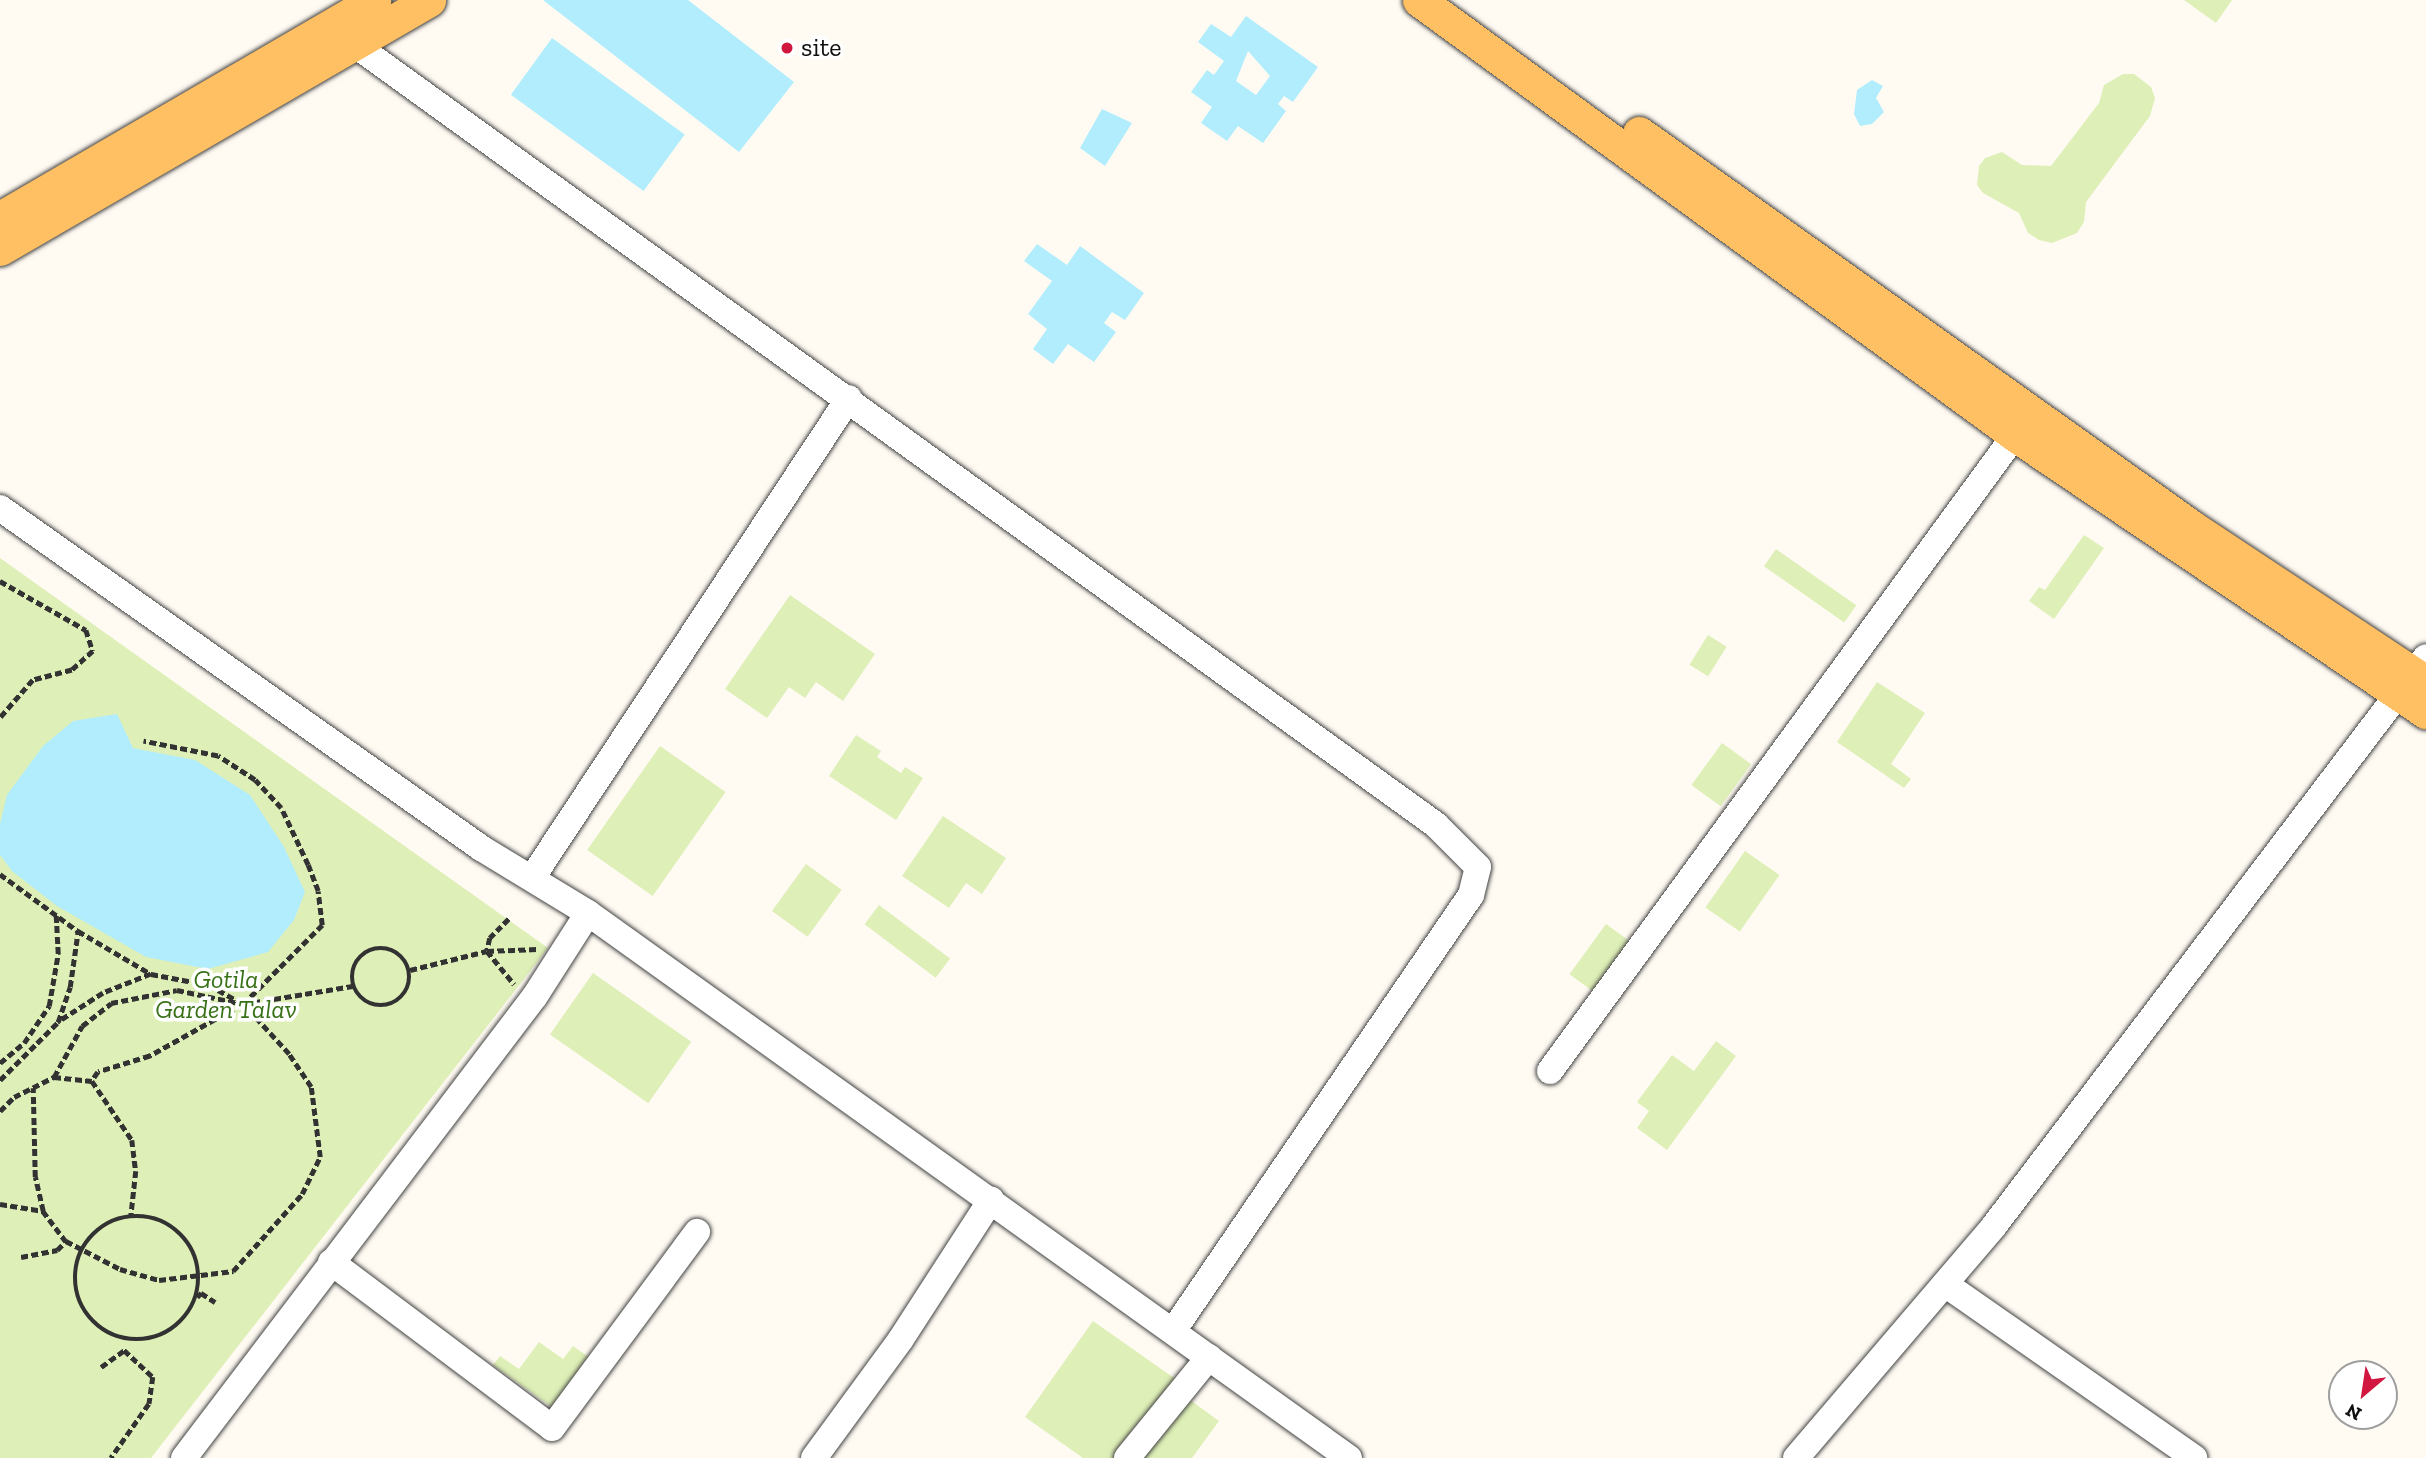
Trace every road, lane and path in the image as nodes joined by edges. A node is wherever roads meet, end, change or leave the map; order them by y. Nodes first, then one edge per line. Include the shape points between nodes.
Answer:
1 (374, 0) edge
2 (429, 0) edge
3 (1419, 0) edge
4 (1456, 0) edge
5 (354, 44) junction
6 (0, 218) edge
7 (0, 249) edge
8 (849, 398) junction
9 (2015, 435) junction
10 (0, 508) edge
11 (0, 580) edge
12 (2415, 676) edge
13 (2426, 712) edge
14 (0, 718) edge
15 (143, 741) dead end
16 (0, 874) edge
17 (532, 878) junction
18 (588, 914) junction
19 (56, 915) junction
20 (509, 919) dead end
21 (78, 931) junction
22 (548, 948) dead end
23 (487, 951) junction
24 (410, 970) junction
25 (151, 974) junction
26 (353, 986) junction
27 (518, 987) dead end
28 (243, 1004) junction
29 (58, 1022) junction
30 (0, 1063) edge
31 (1550, 1071) dead end
32 (54, 1077) junction
33 (0, 1080) edge
34 (92, 1080) junction
35 (33, 1088) junction
36 (0, 1111) edge
37 (991, 1200) junction
38 (0, 1204) edge
39 (43, 1210) junction
40 (131, 1216) junction
41 (697, 1232) dead end
42 (66, 1241) junction
43 (83, 1248) junction
44 (21, 1256) dead end
45 (331, 1262) junction
46 (200, 1278) junction
47 (1945, 1284) junction
48 (197, 1297) junction
49 (215, 1302) dead end
50 (1173, 1331) junction
51 (129, 1339) junction
52 (124, 1350) junction
53 (1209, 1357) junction
54 (101, 1367) dead end
55 (111, 1458) edge
56 (184, 1458) edge
57 (814, 1458) edge
58 (1126, 1458) edge
59 (1349, 1458) edge
60 (1796, 1458) edge
61 (2194, 1458) edge

1 - 6 main road
2 - 5 main road
3 - 9 main road
4 - 12 main road via 2192,527
5 - 7 main road
5 - 8 street
8 - 17 street
8 - 50 street via 1436,825 1478,867 1471,895
9 - 12 main road
9 - 31 street
10 - 17 street via 481,848
11 - 14 path via 86,630 93,651 72,670 33,680
12 - 13 main road
12 - 47 street via 2064,1137
15 - 28 path via 218,756 255,780 281,808 318,891 322,925
16 - 19 path
17 - 18 street
18 - 37 street
18 - 45 street via 535,996
19 - 21 path
19 - 30 path via 58,954 49,1006 24,1043
20 - 23 path via 490,938
21 - 25 path
21 - 29 path via 70,987
22 - 23 path
23 - 24 path
23 - 27 path
24 - 26 path via 407,991 390,1006 368,1003
24 - 26 path via 394,952 372,950 355,964
25 - 28 path via 209,985
25 - 29 path via 103,993
26 - 28 path
28 - 32 path via 177,990 111,1003 82,1026
28 - 34 path via 150,1056 98,1072
28 - 46 path via 289,1054 311,1087 320,1157 302,1195 233,1271
29 - 33 path
32 - 34 path
32 - 35 path
34 - 40 path via 132,1140 136,1171
35 - 36 path
35 - 39 path via 35,1177
37 - 50 street
37 - 57 street via 901,1339
38 - 39 path
39 - 42 path
40 - 43 path via 108,1222
40 - 46 path via 156,1219 177,1230 193,1250
41 - 45 street via 552,1428
42 - 43 path
42 - 44 path via 57,1250
43 - 46 path via 120,1269 159,1280
43 - 51 path via 74,1283 81,1306 96,1326
45 - 56 street
46 - 48 path
47 - 60 street
47 - 61 street
48 - 49 path via 201,1293
48 - 51 path via 184,1322 166,1334
50 - 53 street
51 - 52 path
52 - 54 path
52 - 55 path via 153,1377 149,1404
53 - 58 street
53 - 59 street

